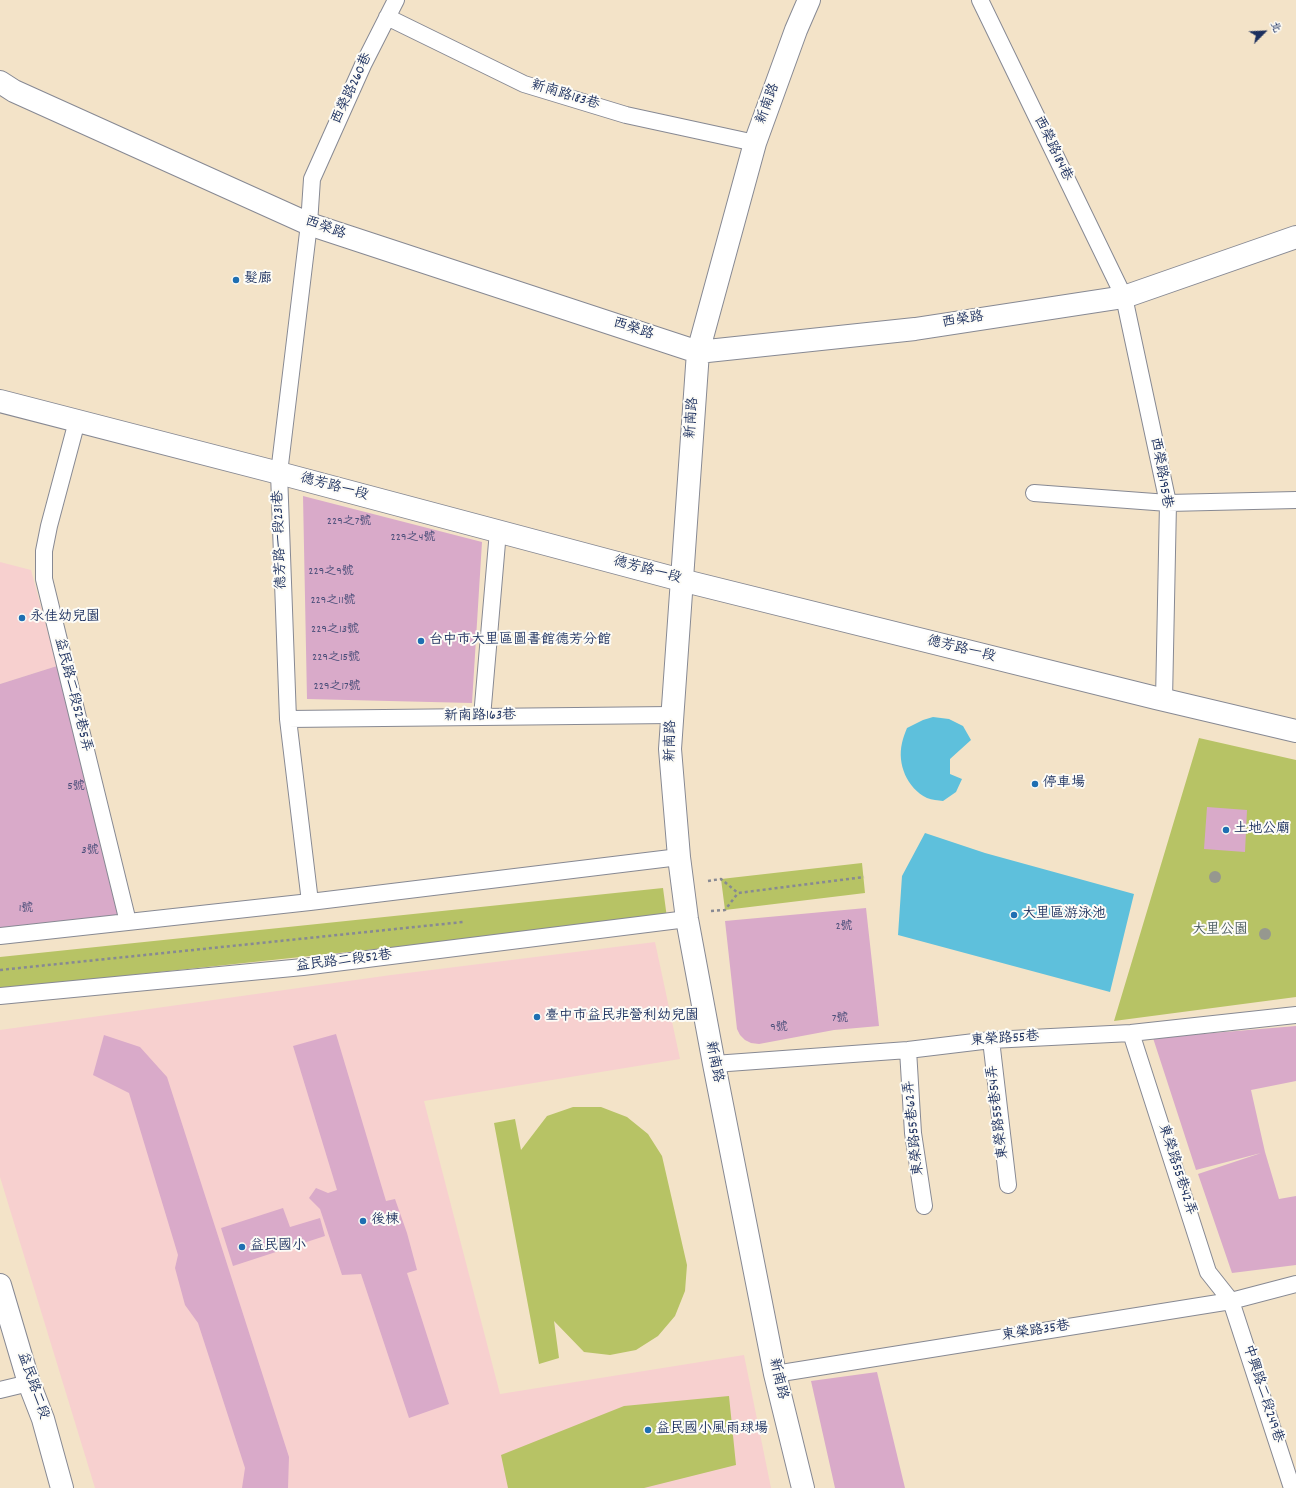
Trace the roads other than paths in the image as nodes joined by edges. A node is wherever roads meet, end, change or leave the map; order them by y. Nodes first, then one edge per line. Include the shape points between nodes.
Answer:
1 (396, 0) edge
2 (809, 0) edge
3 (980, 0) edge
4 (387, 17) junction
5 (0, 82) edge
6 (755, 142) junction
7 (312, 178) joint
8 (309, 224) junction
9 (1296, 237) edge
10 (1124, 297) junction
11 (698, 352) junction
12 (0, 402) edge
13 (77, 421) junction
14 (279, 473) junction
15 (1034, 493) dead end
16 (1296, 500) edge
17 (1168, 503) junction
18 (498, 531) junction
19 (681, 580) junction
20 (1164, 700) junction
21 (672, 715) junction
22 (482, 717) junction
23 (288, 719) junction
24 (1296, 731) edge
25 (679, 857) junction
26 (310, 902) junction
27 (687, 919) junction
28 (128, 922) junction
29 (0, 936) edge
30 (0, 996) edge
31 (1296, 1014) edge
32 (1131, 1033) junction
33 (991, 1040) junction
34 (908, 1050) junction
35 (714, 1064) junction
36 (1008, 1185) dead end
37 (924, 1206) dead end
38 (1296, 1284) edge
39 (0, 1286) edge
40 (1231, 1301) junction
41 (776, 1374) junction
42 (29, 1383) junction
43 (0, 1390) edge
44 (62, 1488) edge
45 (803, 1488) edge
46 (1292, 1488) edge

1 - 4 lane, 西榮路260巷
2 - 6 street, 新南路
3 - 10 lane, 西榮路184巷
4 - 6 lane, 新南路183巷 via 524,84 626,115
4 - 7 lane, 西榮路260巷
5 - 8 street, 西榮路 via 14,91
6 - 11 street, 新南路
7 - 8 lane, 德芳路一段231巷
8 - 11 street, 西榮路
8 - 14 lane, 德芳路一段231巷
9 - 10 street, 西榮路
10 - 11 street, 西榮路 via 915,328
10 - 17 lane, 西榮路195巷
11 - 19 street, 新南路
12 - 13 street, 德芳路一段
13 - 14 street, 德芳路一段
13 - 28 lane, 益民路二段52巷5弄 via 49,526 44,551 44,578
14 - 18 street, 德芳路一段
14 - 23 lane, 德芳路一段231巷
15 - 17 lane
16 - 17 lane
17 - 20 lane, 西榮路195巷
18 - 19 street, 德芳路一段
18 - 22 lane
19 - 20 street, 德芳路一段
19 - 21 street, 新南路
20 - 24 street, 德芳路一段
21 - 22 lane, 新南路163巷
21 - 25 street, 新南路 via 670,749
22 - 23 lane, 新南路163巷
23 - 26 lane, 德芳路一段231巷
25 - 26 lane
25 - 27 street, 新南路
26 - 28 lane
27 - 30 lane, 益民路二段52巷 via 303,967
27 - 35 street, 新南路
28 - 29 lane
31 - 32 lane, 東榮路55巷
32 - 33 lane, 東榮路55巷
32 - 40 lane, 東榮路55巷42弄 via 1208,1272
33 - 34 lane, 東榮路55巷
33 - 36 lane, 東榮路55巷54弄
34 - 35 lane, 東榮路55巷
34 - 37 lane, 東榮路55巷62弄 via 913,1134
35 - 41 street, 新南路
38 - 40 lane, 東榮路35巷
39 - 42 street, 益民路二段
40 - 41 lane, 東榮路35巷
40 - 46 lane, 中興路二段249巷
41 - 45 street, 新南路
42 - 43 lane
42 - 44 street, 益民路二段 via 43,1419

